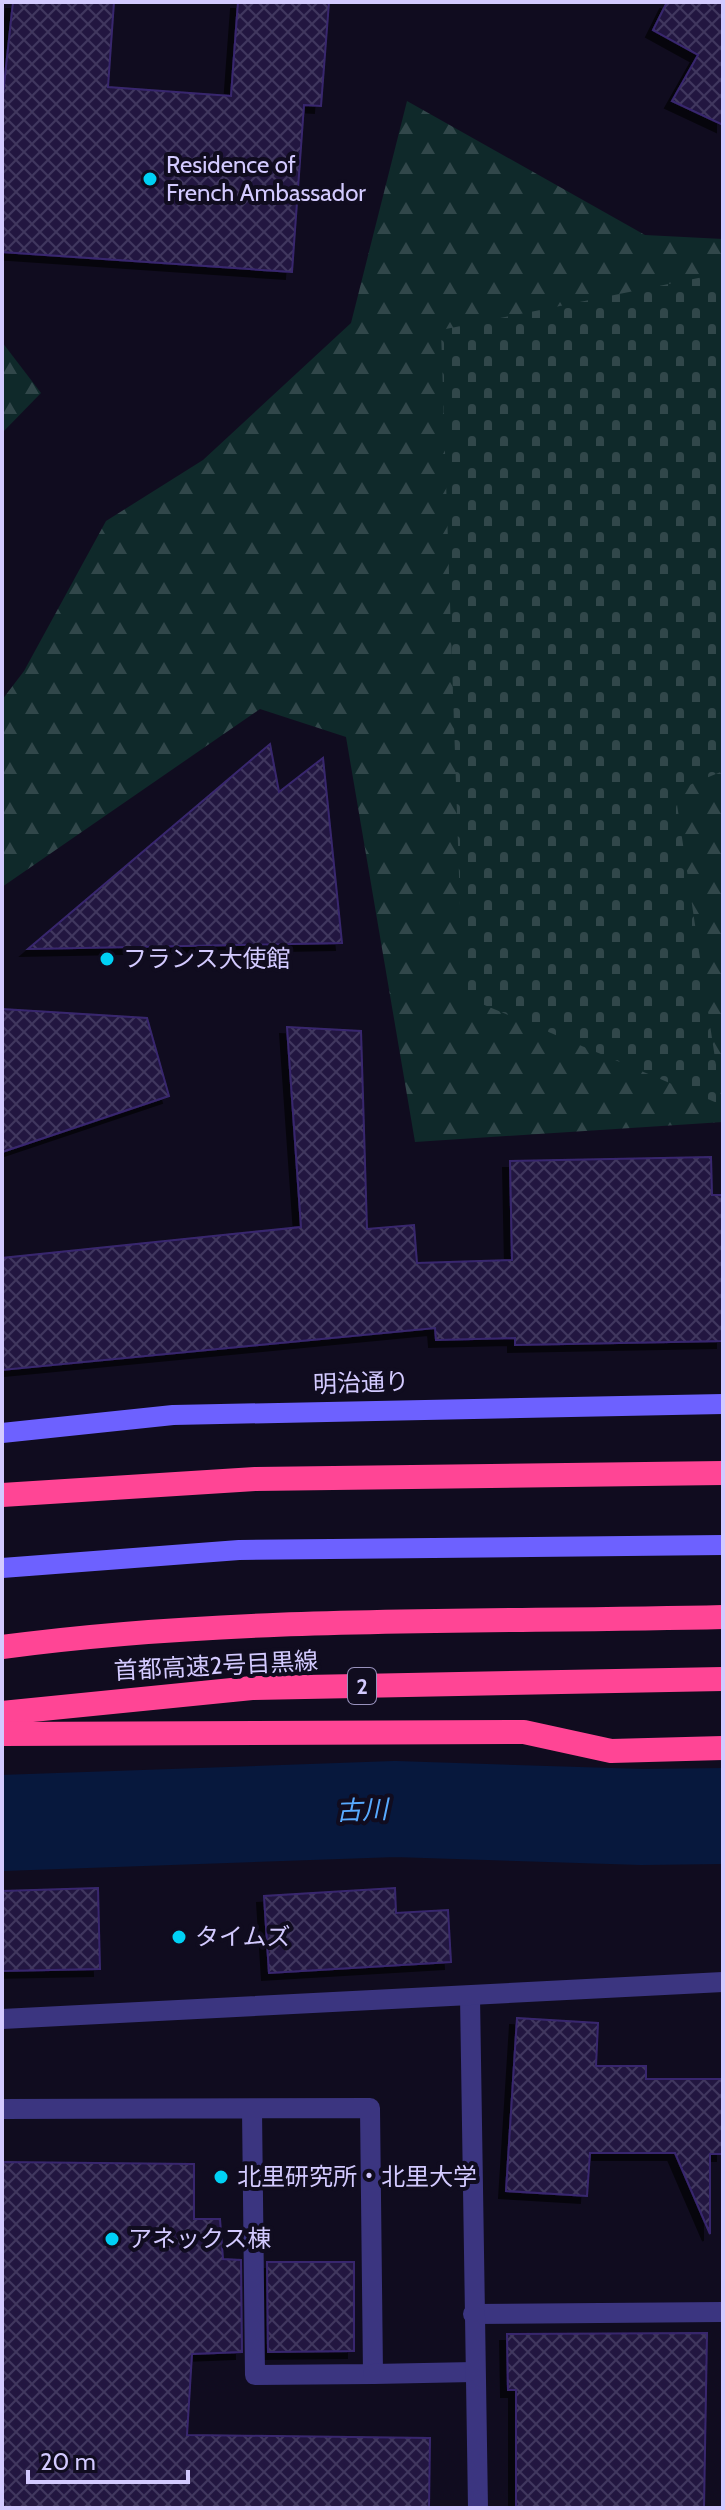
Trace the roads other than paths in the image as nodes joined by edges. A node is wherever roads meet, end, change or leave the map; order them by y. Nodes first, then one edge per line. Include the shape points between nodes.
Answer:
1 (723, 1404) edge
2 (2, 1433) edge
3 (723, 1473) edge
4 (2, 1495) edge
5 (723, 1545) edge
6 (2, 1568) edge
7 (723, 1617) edge
8 (2, 1647) edge
9 (723, 1679) edge
10 (2, 1713) edge
11 (2, 1734) edge
12 (723, 1748) edge
13 (723, 1982) edge
14 (470, 1996) junction
15 (2, 2019) edge
16 (2, 2109) edge
17 (252, 2109) junction
18 (723, 2312) edge
19 (473, 2314) junction
20 (474, 2372) junction
21 (373, 2374) junction
22 (478, 2508) edge

1 - 2 main road, 明治通り via 173,1415
3 - 4 highway via 255,1479
5 - 6 main road via 239,1550
7 - 8 highway, 首都高速2号目黒線 via 252,1627
9 - 10 highway, 首都高速2号目黒線 / 2 via 252,1688
11 - 12 highway via 524,1732 611,1751
13 - 14 street
14 - 15 street
14 - 19 street
16 - 17 street
17 - 21 street via 370,2108
17 - 21 street via 255,2375
18 - 19 street
19 - 20 street
20 - 21 street
20 - 22 street

